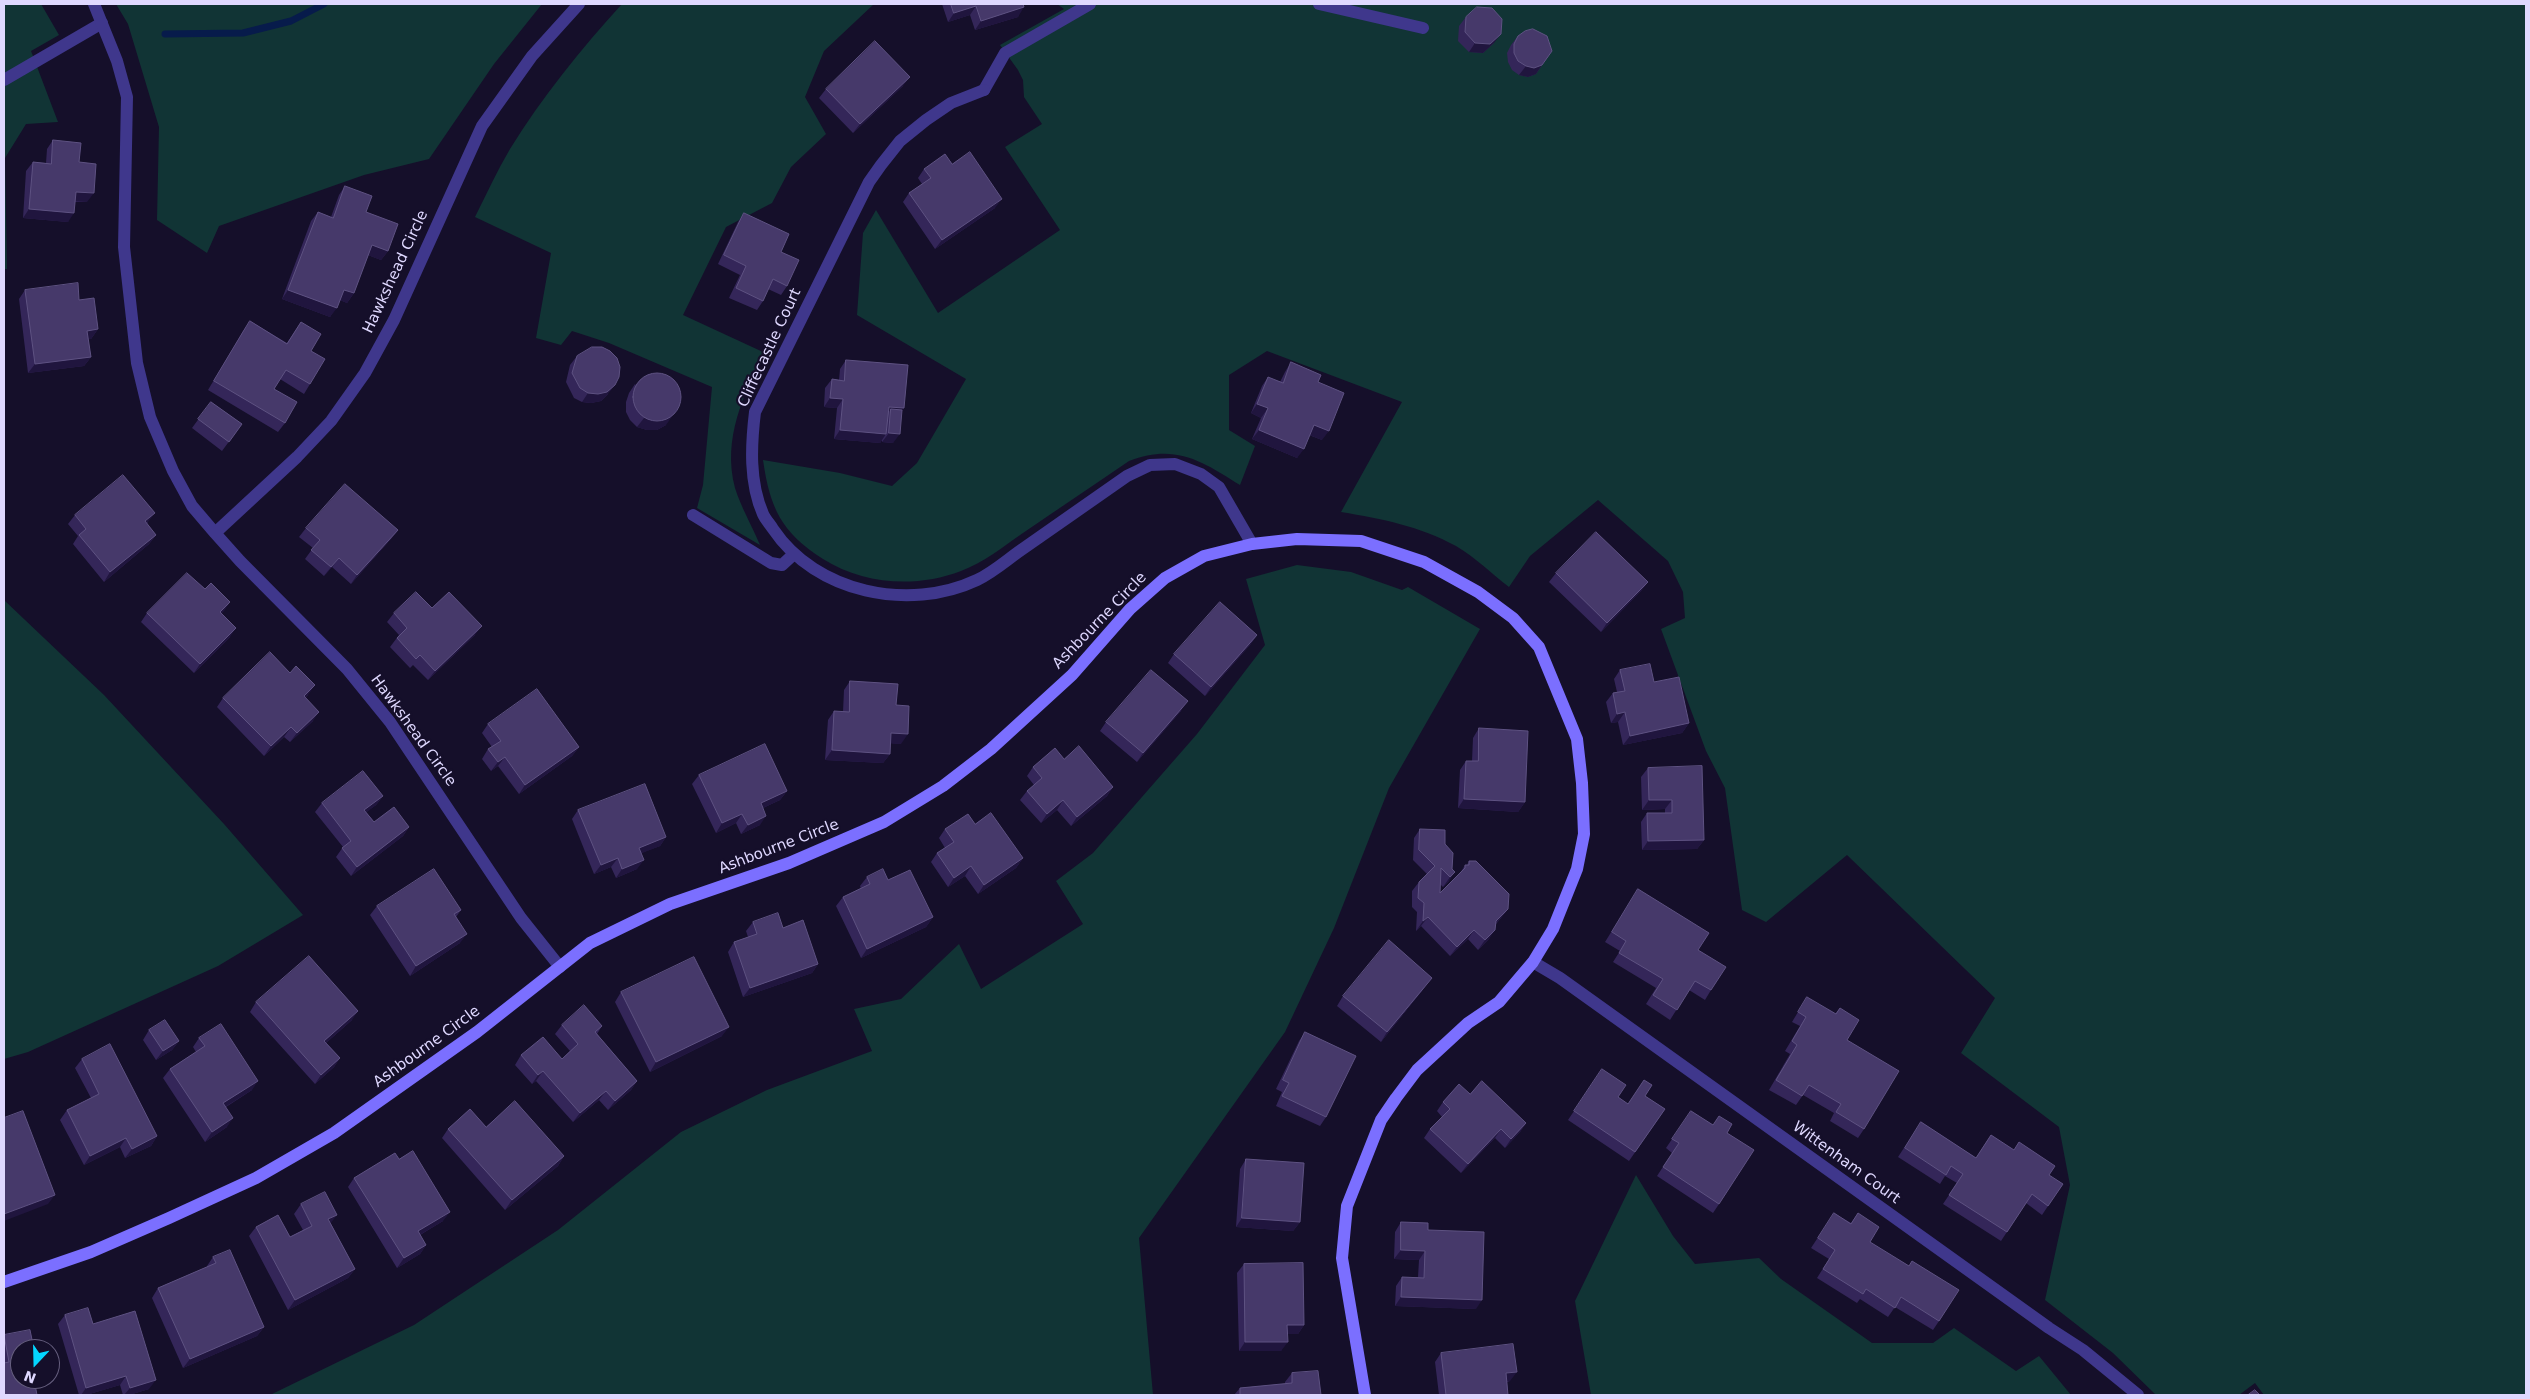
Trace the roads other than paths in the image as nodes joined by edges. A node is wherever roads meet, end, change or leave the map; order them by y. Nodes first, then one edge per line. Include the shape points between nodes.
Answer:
1 (94, 4) edge
2 (579, 4) edge
3 (1090, 4) edge
4 (1319, 4) edge
5 (102, 23) junction
6 (1423, 28) dead end
7 (4, 80) edge
8 (692, 515) dead end
9 (215, 533) junction
10 (1252, 544) junction
11 (794, 554) junction
12 (1532, 962) junction
13 (560, 967) junction
14 (4, 1282) edge
15 (1365, 1395) edge
16 (2138, 1395) edge

1 - 5 street, Hawkshead Circle
2 - 9 street, Hawkshead Circle via 532,56 482,126 394,320 364,374 331,421
3 - 11 street, Cliffecastle Court via 1005,53 984,90 951,103 926,120 900,141 869,182 755,412 752,465 763,514
4 - 6 street
5 - 7 street
5 - 9 street, Hawkshead Circle via 127,97 124,247 137,363 150,417 173,471 192,506
8 - 11 street via 771,563 782,565
9 - 13 street, Hawkshead Circle via 347,669 390,722 522,918
10 - 11 street, Cliffecastle Court via 1219,487 1201,474 1174,464 1150,465 1127,476 978,580 950,589 922,594 882,594 848,586 815,571
10 - 12 street, Ashbourne Circle via 1297,539 1326,540 1362,542 1398,552 1424,562 1478,592 1513,618 1539,647 1576,739 1584,834 1577,869 1553,929
10 - 13 street, Ashbourne Circle via 1204,556 1165,578 1130,609 1072,675 991,749 942,786 884,822 789,863 670,904 590,943
12 - 15 street, Ashbourne Circle via 1499,1002 1468,1023 1417,1070 1381,1120 1347,1206 1342,1258
12 - 16 street, Wittenham Court via 1568,984 2083,1350
13 - 14 street, Ashbourne Circle via 477,1032 342,1128 256,1178 91,1252

